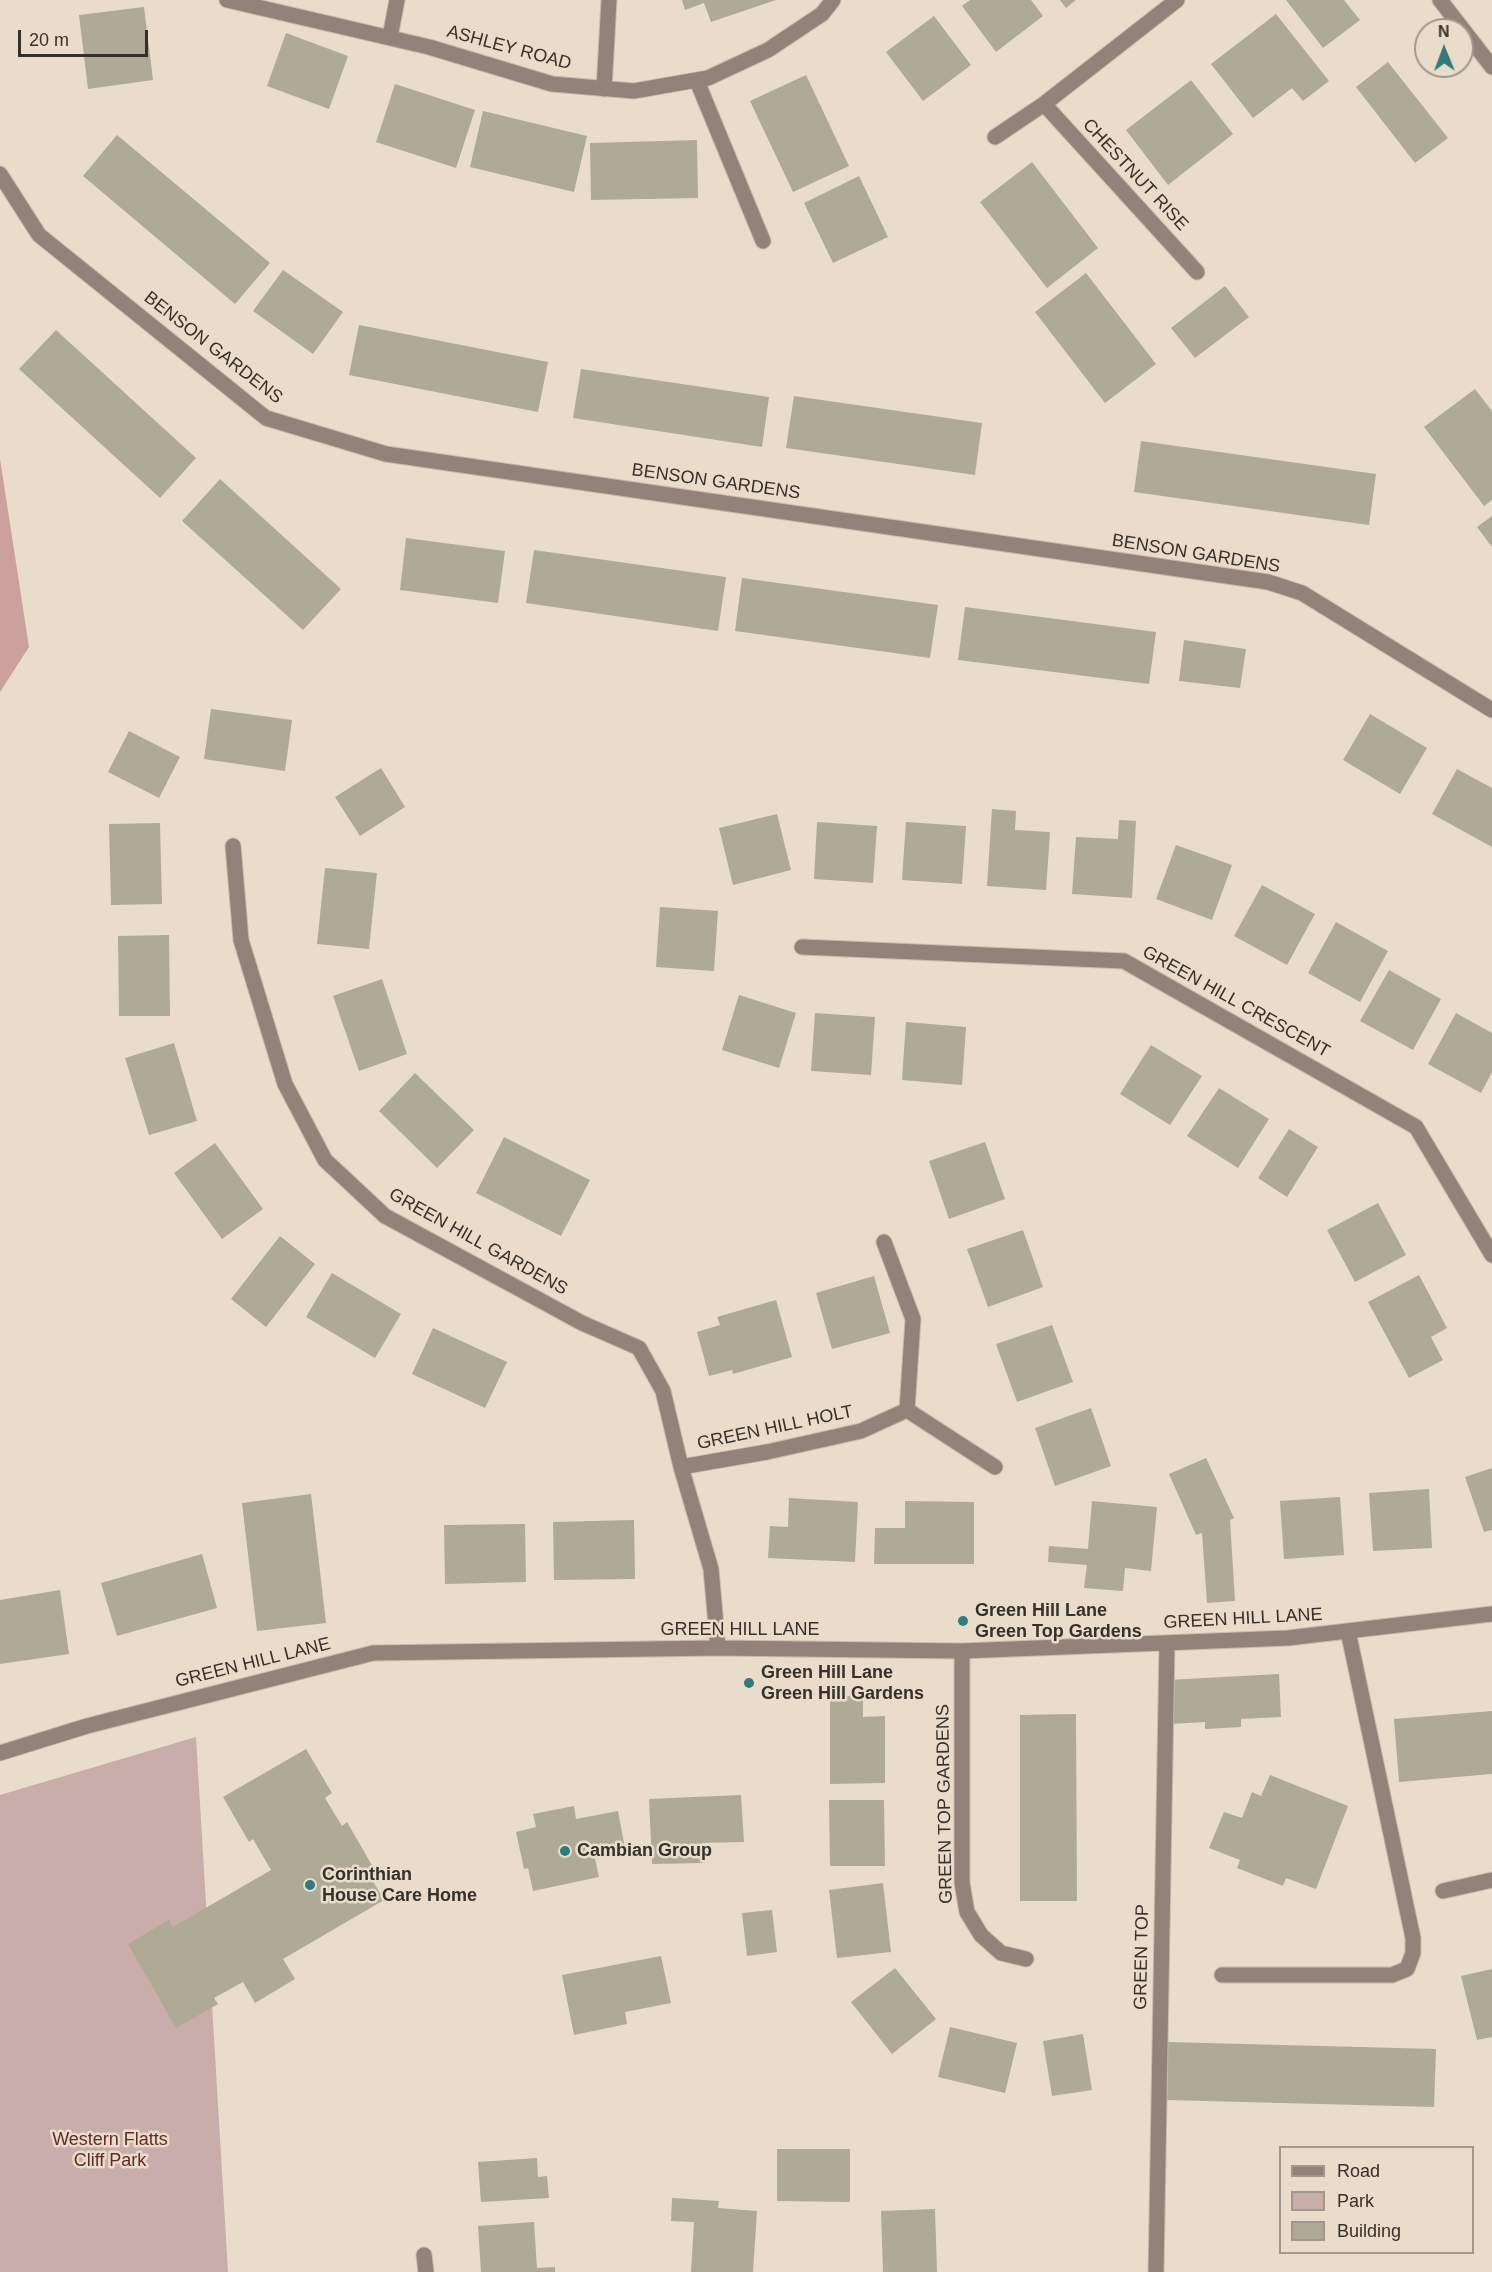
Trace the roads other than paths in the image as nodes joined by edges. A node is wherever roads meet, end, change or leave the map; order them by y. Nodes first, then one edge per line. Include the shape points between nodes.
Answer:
1 (227, 0) edge
2 (397, 0) edge
3 (609, 0) edge
4 (833, 0) edge
5 (1177, 0) edge
6 (1440, 0) edge
7 (390, 37) junction
8 (1492, 67) edge
9 (698, 81) junction
10 (604, 89) junction
11 (1044, 104) junction
12 (995, 137) dead end
13 (0, 174) edge
14 (763, 241) dead end
15 (1197, 272) dead end
16 (1492, 710) edge
17 (233, 846) dead end
18 (802, 947) dead end
19 (884, 1242) dead end
20 (1492, 1255) edge
21 (907, 1410) junction
22 (681, 1467) junction
23 (995, 1467) dead end
24 (1492, 1614) edge
25 (1348, 1631) junction
26 (1167, 1643) junction
27 (717, 1648) junction
28 (962, 1651) junction
29 (0, 1753) edge
30 (1492, 1880) edge
31 (1443, 1892) dead end
32 (1026, 1959) dead end
33 (1222, 1975) dead end
34 (424, 2255) dead end
35 (426, 2272) edge
36 (1156, 2272) edge

1 - 7 street, ASHLEY ROAD
2 - 7 street
3 - 10 street
4 - 9 street, ASHLEY ROAD via 822,14 768,50
5 - 11 street
6 - 8 street
7 - 10 street, ASHLEY ROAD via 552,84
9 - 10 street, ASHLEY ROAD via 634,91
9 - 14 street
11 - 12 street
11 - 15 street, CHESTNUT RISE
13 - 16 street, BENSON GARDENS via 39,235 266,418 386,454 1268,582 1302,593
17 - 22 street, GREEN HILL GARDENS via 241,940 285,1084 325,1160 385,1216 582,1323 639,1348 663,1391
18 - 20 street, GREEN HILL CRESCENT via 1124,961 1416,1127
19 - 21 street via 913,1319
21 - 22 street, GREEN HILL HOLT via 861,1431
21 - 23 street
22 - 27 street, GREEN HILL GARDENS via 711,1569
24 - 25 street, GREEN HILL LANE
25 - 26 street, GREEN HILL LANE via 1288,1638
25 - 33 street via 1413,1938 1407,1970 1392,1976
26 - 28 street, GREEN HILL LANE
26 - 36 street, GREEN TOP
27 - 28 street, GREEN HILL LANE
27 - 29 street, GREEN HILL LANE via 373,1653 87,1726
28 - 32 street, GREEN TOP GARDENS via 963,1882 967,1912 981,1935 1001,1953
30 - 31 street
34 - 35 street

